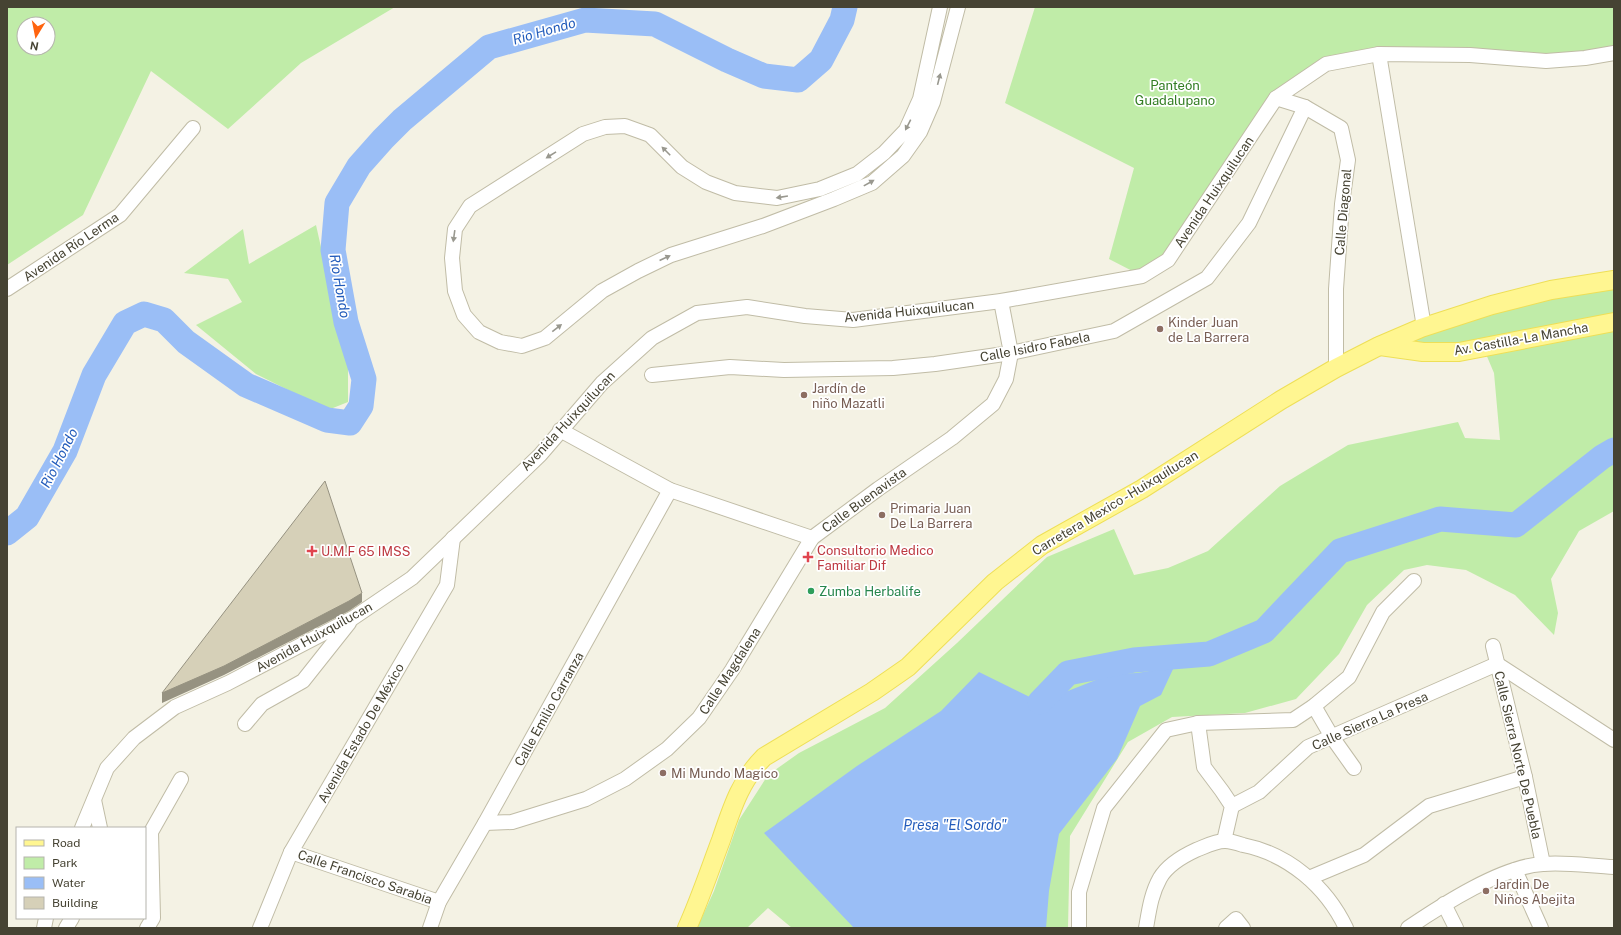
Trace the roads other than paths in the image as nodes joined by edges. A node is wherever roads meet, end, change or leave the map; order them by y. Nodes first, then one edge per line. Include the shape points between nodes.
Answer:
1 (940, 7) edge
2 (958, 7) edge
3 (1614, 53) edge
4 (1379, 54) junction
5 (1276, 98) junction
6 (1305, 107) junction
7 (193, 128) dead end
8 (1614, 280) edge
9 (7, 289) edge
10 (1001, 301) junction
11 (1614, 322) edge
12 (1424, 328) junction
13 (1379, 346) junction
14 (1011, 353) junction
15 (1336, 368) junction
16 (652, 375) dead end
17 (560, 430) junction
18 (670, 490) junction
19 (453, 538) junction
20 (812, 538) junction
21 (1414, 581) dead end
22 (353, 618) junction
23 (1493, 646) dead end
24 (1497, 664) junction
25 (1314, 706) junction
26 (1198, 723) junction
27 (245, 724) dead end
28 (1332, 737) junction
29 (1614, 740) edge
30 (1354, 768) dead end
31 (1525, 777) junction
32 (181, 779) dead end
33 (94, 800) junction
34 (1232, 806) junction
35 (485, 823) junction
36 (82, 827) edge
37 (100, 827) edge
38 (1224, 841) junction
39 (291, 852) junction
40 (1543, 864) junction
41 (1614, 867) edge
42 (1515, 870) junction
43 (1308, 878) junction
44 (439, 902) junction
45 (1444, 904) junction
46 (71, 919) edge
47 (66, 928) edge
48 (147, 928) edge
49 (260, 928) edge
50 (430, 928) edge
51 (687, 928) edge
52 (1079, 928) edge
53 (1146, 928) edge
54 (1346, 928) edge
55 (1408, 928) edge
56 (1456, 928) edge
57 (1541, 928) edge

1 -> 2 street via 920,99 906,130 884,153 857,174 820,189 777,198 735,194 706,182 682,167 650,135 625,126 605,127 583,134 470,206 455,230 452,258 456,291 464,315 479,332 500,342 522,346 545,338 602,291 671,255 763,226 872,183 903,156 920,132 933,102
3 - 4 street, Avenida Huixquilucan via 1546,61 1470,55
4 - 5 street, Avenida Huixquilucan via 1326,64
4 - 12 street
5 - 6 street, Calle Diagonal
5 - 10 street, Avenida Huixquilucan via 1168,260 1142,276
6 - 14 street, Calle Isidro Fabela via 1249,222 1207,278 1114,331
6 - 15 street, Calle Diagonal via 1341,128 1348,160 1336,289
7 - 9 street, Avenida Río Lerma via 120,215
8 - 12 main road, Carretera Mexico - Huixquilucan via 1551,290 1499,303
10 - 14 street, Calle Buenavista
10 - 17 street, Avenida Huixquilucan via 853,320 747,307 697,313 652,338 602,382
11 - 13 main road, Av. Castilla-La Mancha via 1460,352 1423,352
12 - 13 main road, Carretera Mexico - Huixquilucan
13 - 15 main road, Carretera Mexico - Huixquilucan
14 - 16 street, Calle Isidro Fabela via 893,368 784,370 730,367
14 - 20 street, Calle Buenavista via 1006,379 993,404 952,438
15 - 51 main road, Carretera Mexico - Huixquilucan via 1142,489 1042,545 995,582 908,667 872,692 764,757 745,780 736,798
17 - 18 street, Calle Buenavista
17 - 19 street, Avenida Huixquilucan via 540,454
18 - 20 street, Calle Buenavista
18 - 35 street, Calle Emilio Carranza
19 - 22 street, Avenida Huixquilucan via 412,578
19 - 39 street, Avenida Estado De México via 447,584
20 - 35 street, Calle Magdalena via 732,670 699,718 667,749 625,779 586,799 512,822
21 - 25 street via 1383,612 1349,676
22 - 27 street via 303,681 262,704
22 - 33 street, Avenida Huixquilucan via 228,683 174,707 134,738 107,768
23 - 24 street, Calle Sierra Norte De Puebla
24 - 28 street, Calle Sierra La Presa
24 - 29 street
24 - 31 street, Calle Sierra Norte De Puebla
25 - 26 street via 1293,720
25 - 28 street
26 - 34 street via 1204,767
26 - 52 street via 1166,730 1104,808 1079,892
28 - 30 street
28 - 34 street, Calle Sierra La Presa via 1308,747 1259,792
31 - 40 street, Calle Sierra Norte De Puebla
31 - 43 street via 1428,806 1364,854
32 - 48 street via 151,832 153,918
33 - 36 street, Avenida Huixquilucan
33 - 37 street
34 - 38 street
35 - 44 street, Calle Emilio Carranza
38 - 43 street via 1255,847 1276,855
38 - 53 street via 1188,854 1175,862 1160,877 1150,899
39 - 44 street, Calle Francisco Sarabia
39 - 49 street, Avenida Estado De México
40 - 41 street
40 - 42 street
42 - 45 street
42 - 57 street
43 - 54 street via 1328,899
44 - 50 street, Calle Emilio Carranza
45 - 55 street
45 - 56 street
46 - 47 street

